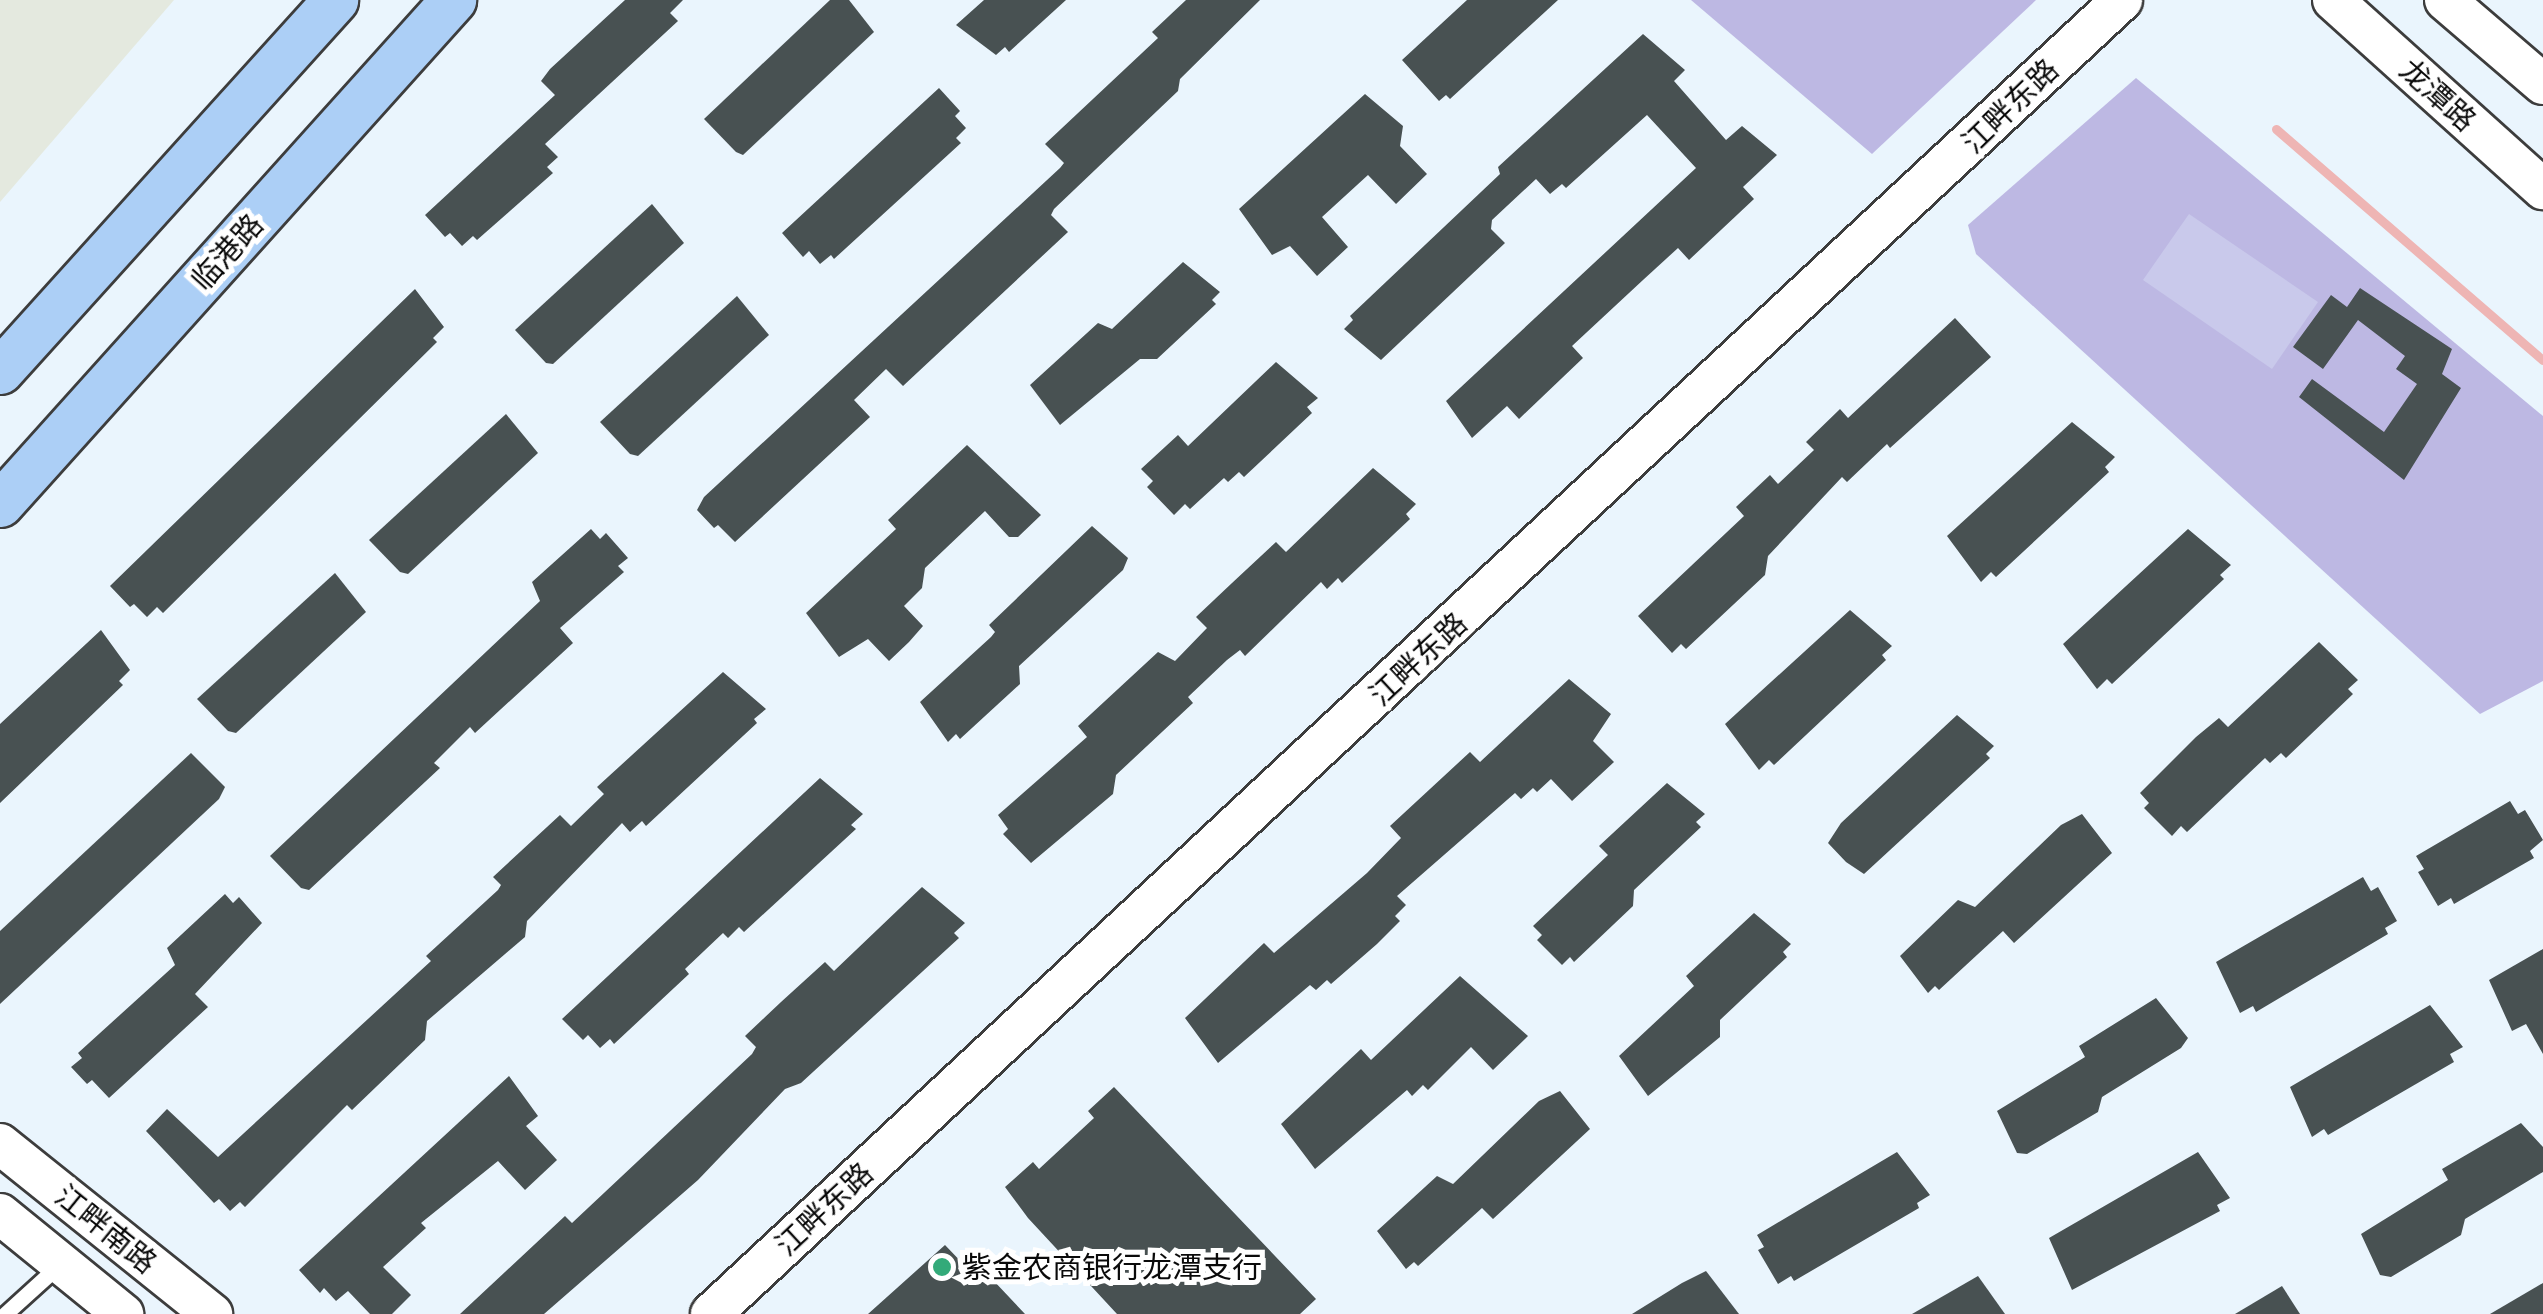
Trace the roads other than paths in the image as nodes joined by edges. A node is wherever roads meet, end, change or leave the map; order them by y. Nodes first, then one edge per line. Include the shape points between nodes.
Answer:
1 (336, 0) edge
2 (453, 0) edge
3 (2122, 0) edge
4 (2333, 0) edge
5 (2445, 0) edge
6 (2543, 84) edge
7 (2543, 189) edge
8 (0, 371) edge
9 (0, 504) edge
10 (0, 1144) edge
11 (0, 1214) edge
12 (60, 1264) junction
13 (10, 1313) edge
14 (123, 1314) edge
15 (212, 1314) edge
16 (711, 1314) edge

1 - 8 main road
2 - 9 main road, 临港路
3 - 16 street, 江畔东路
4 - 7 street, 龙潭路
5 - 6 street
10 - 15 street, 江畔南路
11 - 12 street, 江畔南路
12 - 13 lane
12 - 14 street, 江畔南路

